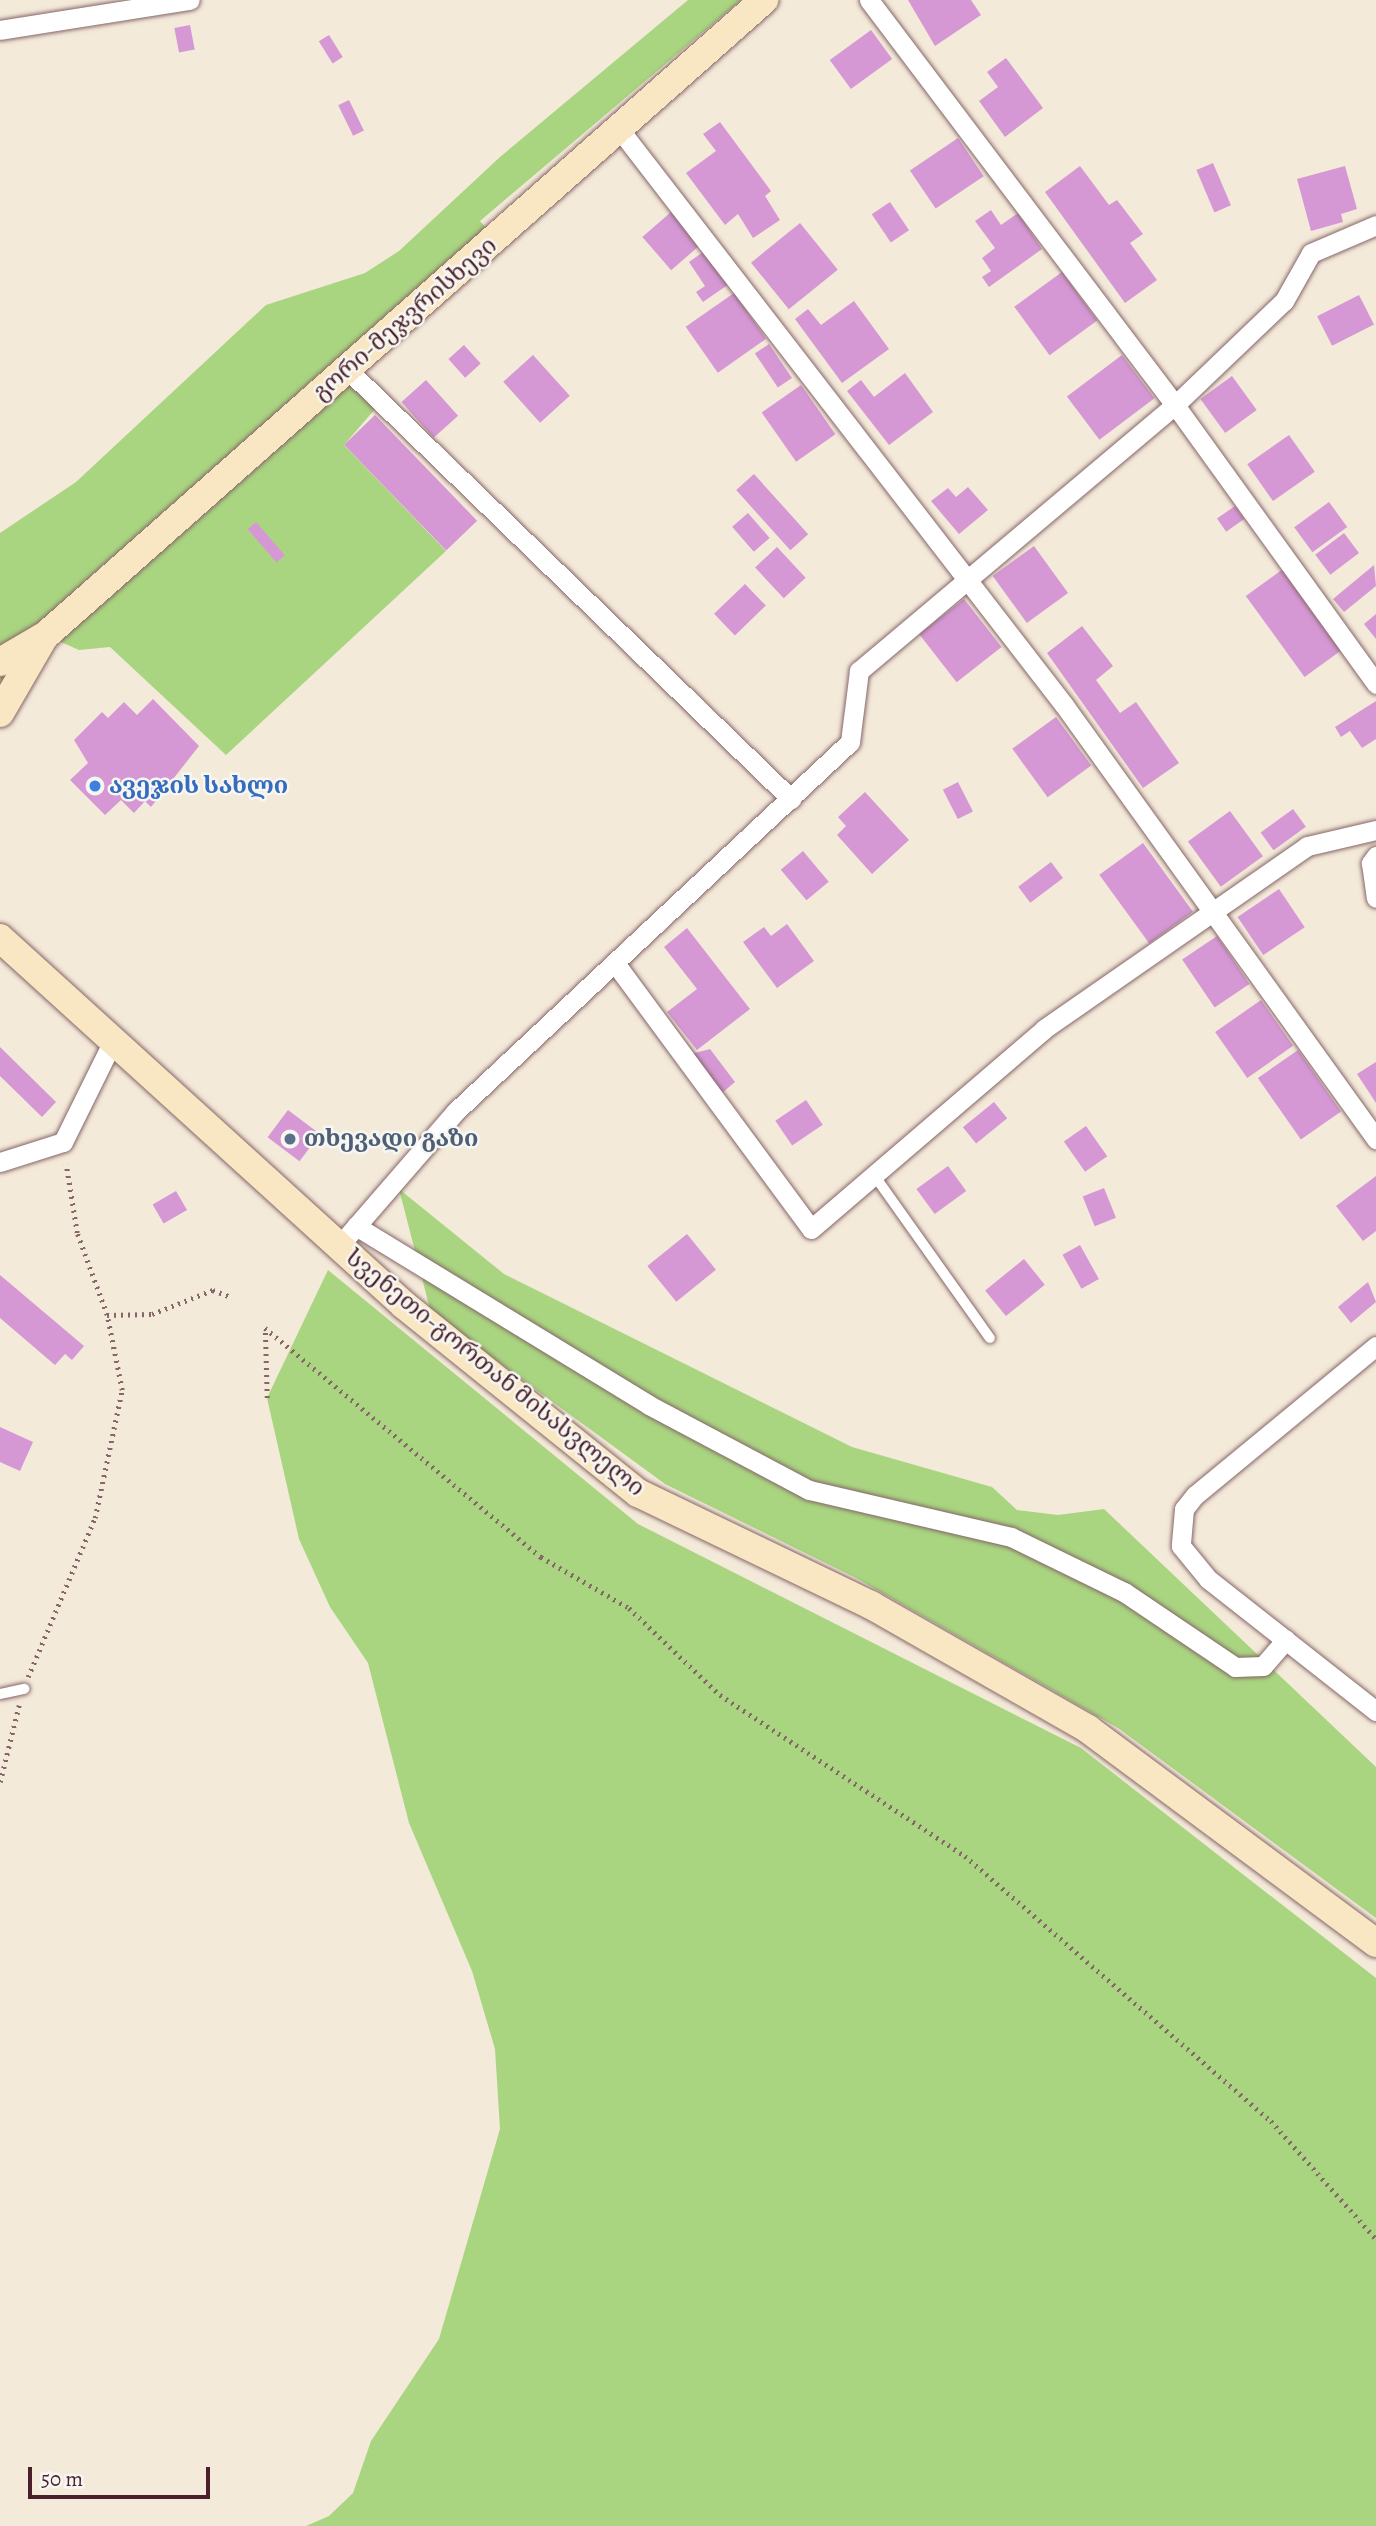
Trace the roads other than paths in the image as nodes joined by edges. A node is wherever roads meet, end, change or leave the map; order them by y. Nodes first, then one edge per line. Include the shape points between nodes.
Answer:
1 (190, 0) edge
2 (764, 0) edge
3 (869, 0) edge
4 (0, 30) edge
5 (620, 130) junction
6 (1376, 225) edge
7 (348, 370) junction
8 (1175, 405) junction
9 (967, 580) junction
10 (46, 635) junction
11 (0, 662) edge
12 (1376, 684) edge
13 (0, 713) edge
14 (791, 799) junction
15 (1376, 830) edge
16 (1376, 856) edge
17 (1376, 898) edge
18 (1215, 914) junction
19 (0, 939) edge
20 (615, 963) junction
21 (113, 1041) junction
22 (1376, 1139) edge
23 (0, 1162) edge
24 (874, 1175) junction
25 (348, 1236) junction
26 (990, 1338) dead end
27 (1376, 1346) edge
28 (1286, 1640) junction
29 (24, 1689) road end
30 (0, 1694) edge
31 (1376, 1711) edge
32 (1376, 1943) edge

1 - 4 street
2 - 5 main road, გორი-მეჯვრისხევი
3 - 8 street
5 - 7 main road, გორი-მეჯვრისხევი
5 - 9 street
6 - 8 street via 1311,253 1284,301
7 - 10 main road, გორი-მეჯვრისხევი
7 - 14 street
8 - 9 street
8 - 12 street
9 - 14 street via 859,671 850,742
9 - 18 street
10 - 11 main road, გორი-მეჯვრისხევი
10 - 13 main road, გორი-მეჯვრისხევი
14 - 20 street
15 - 18 street via 1307,846
16 - 17 street via 1370,863
18 - 22 street
18 - 24 street via 1044,1029
19 - 21 main road, სვენეთი-გორთან მისასვლელი
20 - 24 street via 811,1229
20 - 25 street via 455,1112
21 - 23 street via 63,1142
21 - 25 main road, სვენეთი-გორთან მისასვლელი
24 - 26 lane
25 - 28 street via 809,1490 1011,1537 1124,1592 1235,1667 1263,1666
25 - 32 main road, სვენეთი-გორთან მისასვლელი via 638,1493 871,1605 1088,1730
27 - 28 street via 1184,1509 1181,1546 1208,1579
28 - 31 street
29 - 30 lane

